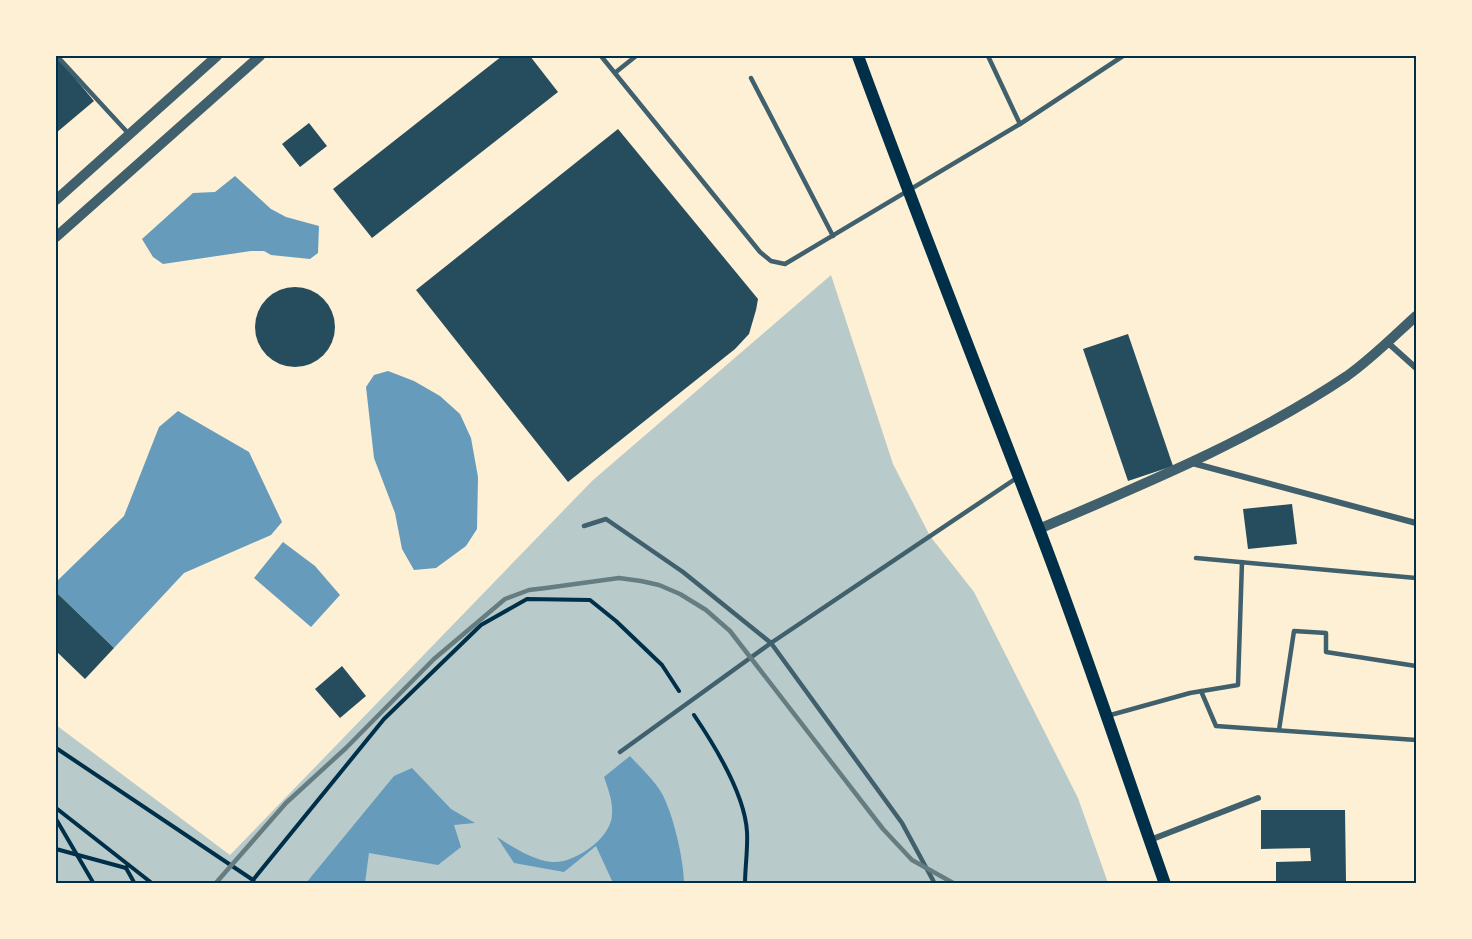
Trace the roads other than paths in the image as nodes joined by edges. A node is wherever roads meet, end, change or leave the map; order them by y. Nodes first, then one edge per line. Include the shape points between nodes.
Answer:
1 (57, 56) edge
2 (217, 56) edge
3 (260, 56) edge
4 (601, 56) edge
5 (636, 56) edge
6 (858, 56) edge
7 (988, 56) edge
8 (1123, 56) edge
9 (616, 72) junction
10 (751, 78) dead end
11 (1020, 124) junction
12 (129, 134) junction
13 (909, 190) junction
14 (56, 200) edge
15 (833, 236) junction
16 (56, 237) edge
17 (1416, 316) edge
18 (1387, 342) junction
19 (1416, 368) edge
20 (1189, 462) junction
21 (1018, 477) junction
22 (1416, 524) edge
23 (584, 526) dead end
24 (1039, 529) junction
25 (1196, 558) dead end
26 (1242, 562) junction
27 (1416, 578) edge
28 (771, 643) junction
29 (1416, 666) edge
30 (1201, 691) junction
31 (1107, 716) junction
32 (1279, 730) junction
33 (1416, 740) edge
34 (620, 752) dead end
35 (1258, 798) dead end
36 (1150, 840) junction
37 (935, 884) edge
38 (1165, 884) edge

1 - 12 lane
2 - 12 street
3 - 16 street
4 - 9 lane
5 - 9 lane
6 - 13 main road
7 - 11 lane
8 - 11 lane
9 - 15 lane via 771,261 785,264
10 - 15 lane
11 - 13 lane
12 - 14 street
13 - 15 lane
13 - 21 main road
17 - 18 street
18 - 19 street
18 - 20 street via 1348,375 1287,412
20 - 22 street
20 - 24 street
21 - 24 main road
21 - 28 lane
23 - 28 lane via 606,519 683,572
24 - 31 main road
25 - 26 lane
26 - 27 lane
26 - 30 lane via 1238,685
28 - 34 lane
28 - 37 lane via 903,823
29 - 32 lane via 1326,651 1326,633 1294,631
30 - 31 lane
30 - 32 lane via 1216,726
31 - 36 main road
32 - 33 lane
35 - 36 street
36 - 38 main road

